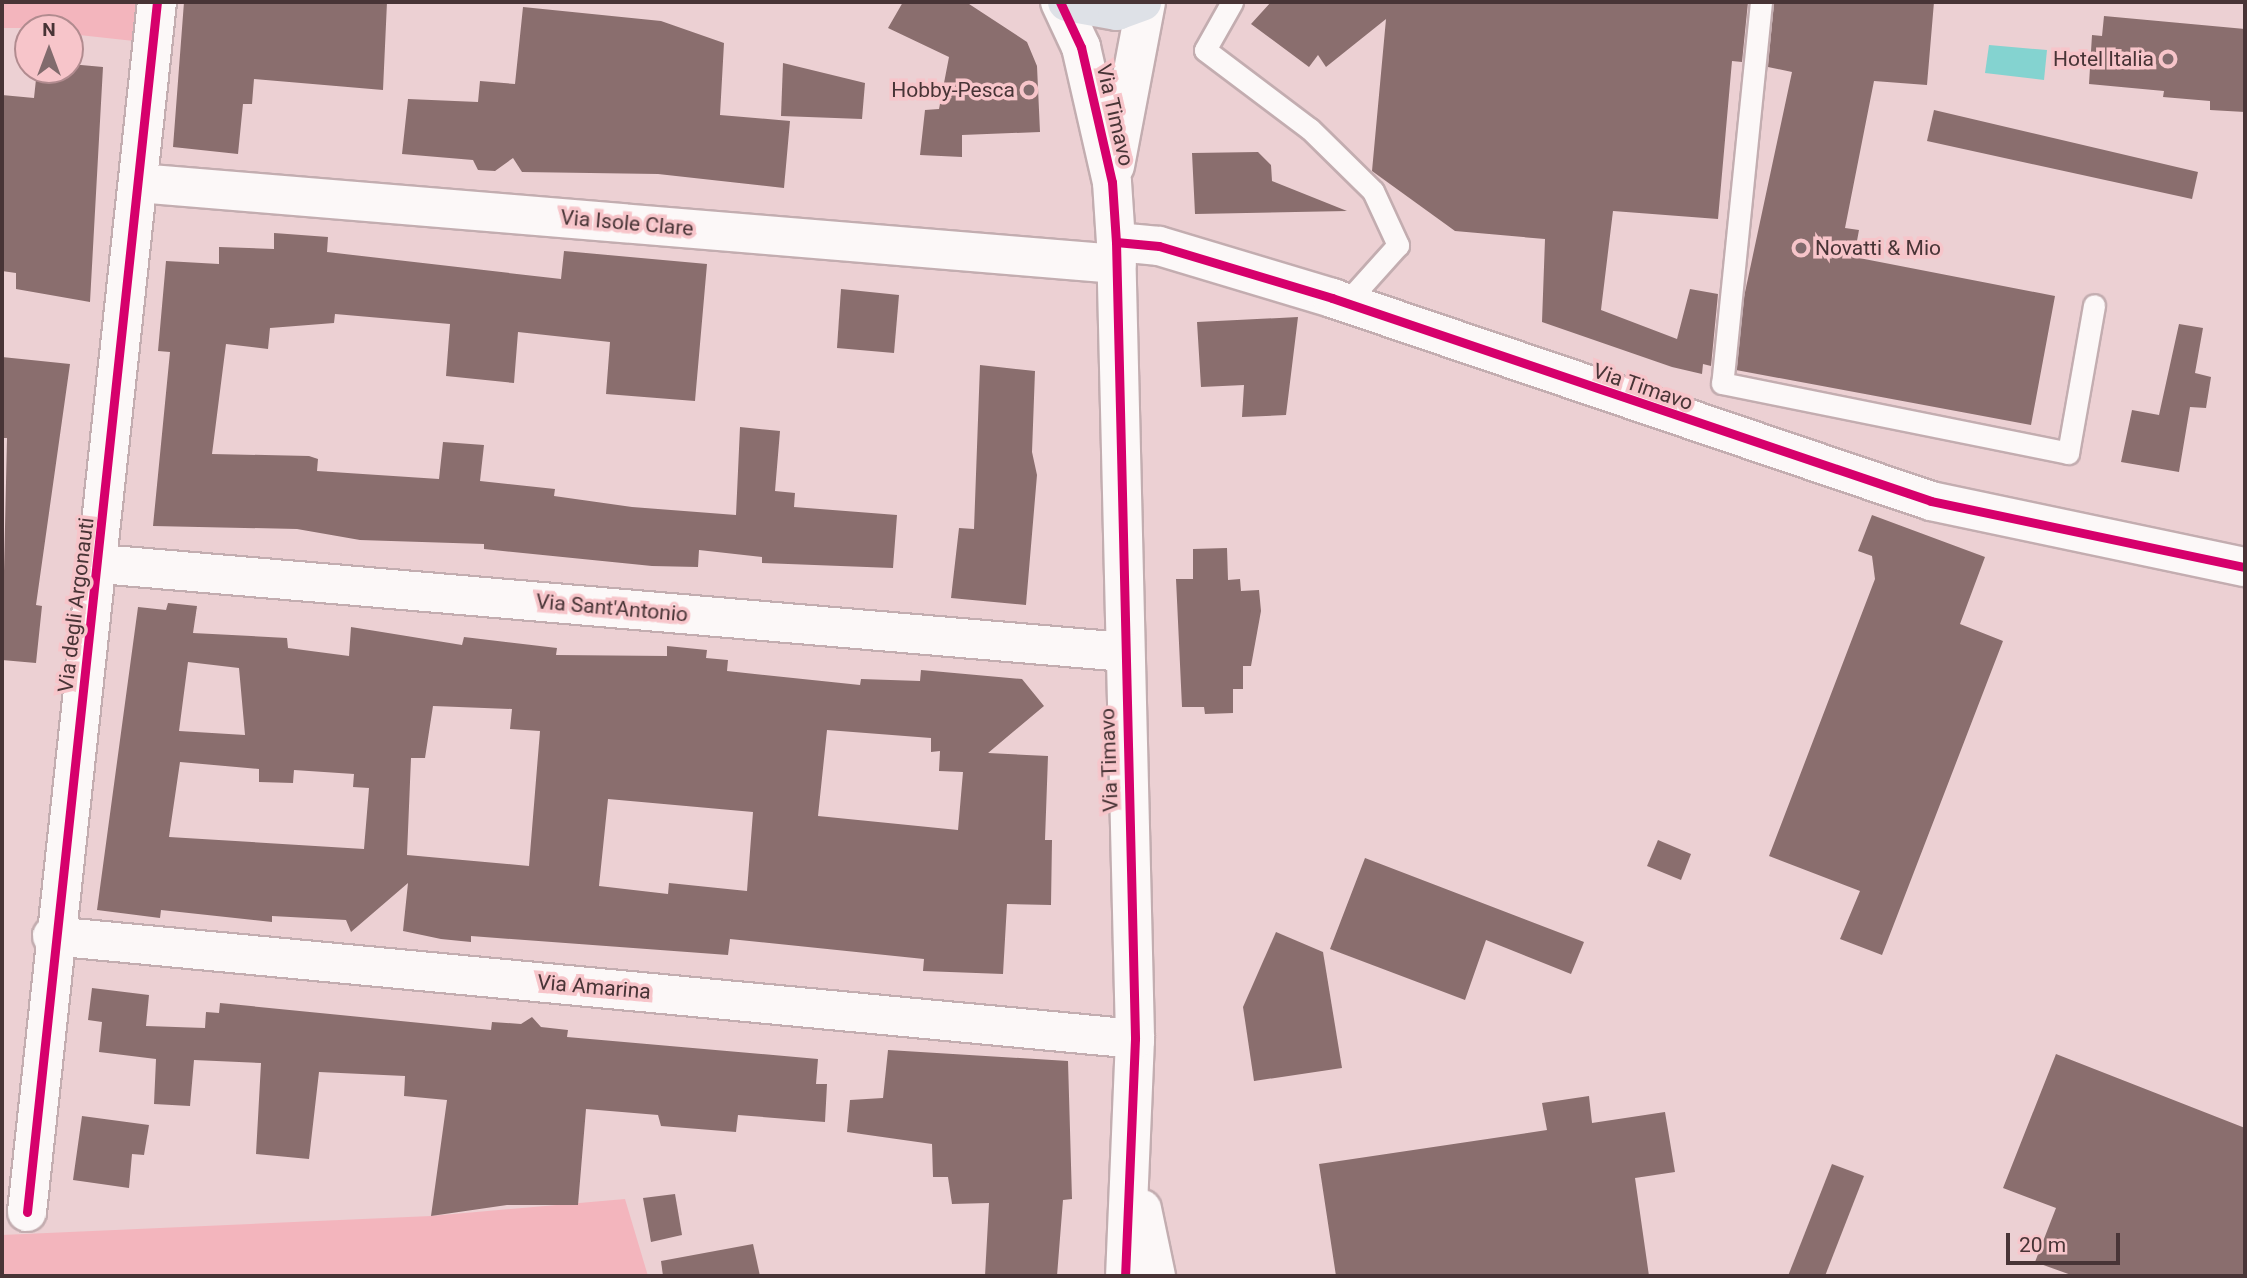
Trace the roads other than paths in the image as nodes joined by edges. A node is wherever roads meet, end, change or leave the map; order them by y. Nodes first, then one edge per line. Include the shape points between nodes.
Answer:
1 (158, 2) edge
2 (1060, 2) edge
3 (1067, 2) edge
4 (1144, 2) edge
5 (1232, 2) edge
6 (1761, 2) edge
7 (1112, 181) junction
8 (138, 183) junction
9 (1116, 253) junction
10 (1346, 303) junction
11 (2094, 305) dead end
12 (100, 564) junction
13 (2245, 567) edge
14 (1124, 652) junction
15 (52, 936) junction
16 (1135, 1039) junction
17 (1129, 1149) junction
18 (27, 1212) dead end
19 (1125, 1276) edge
20 (1156, 1276) edge

1 - 8 street, Via degli Argonauti
2 - 7 street, Via Timavo via 1081,47
3 - 4 main road, Via Timavo via 1117,10
4 - 7 street, Via Timavo
5 - 10 lane via 1205,50 1310,129 1373,191 1398,245
6 - 11 lane via 1722,383 2068,453
7 - 9 street, Via Timavo
8 - 9 street, Via Isole Clare
8 - 12 street, Via degli Argonauti
9 - 10 street, Via Timavo via 1159,246
9 - 14 street, Via Timavo
10 - 13 street, Via Timavo via 1931,501
12 - 14 street, Via Sant'Antonio
12 - 15 street, Via degli Argonauti
14 - 16 street, Via Timavo
15 - 16 street, Via Amarina
15 - 18 street, Via degli Argonauti
16 - 17 street, Via Timavo
17 - 19 street, Via Timavo
17 - 20 street, Via Timavo

